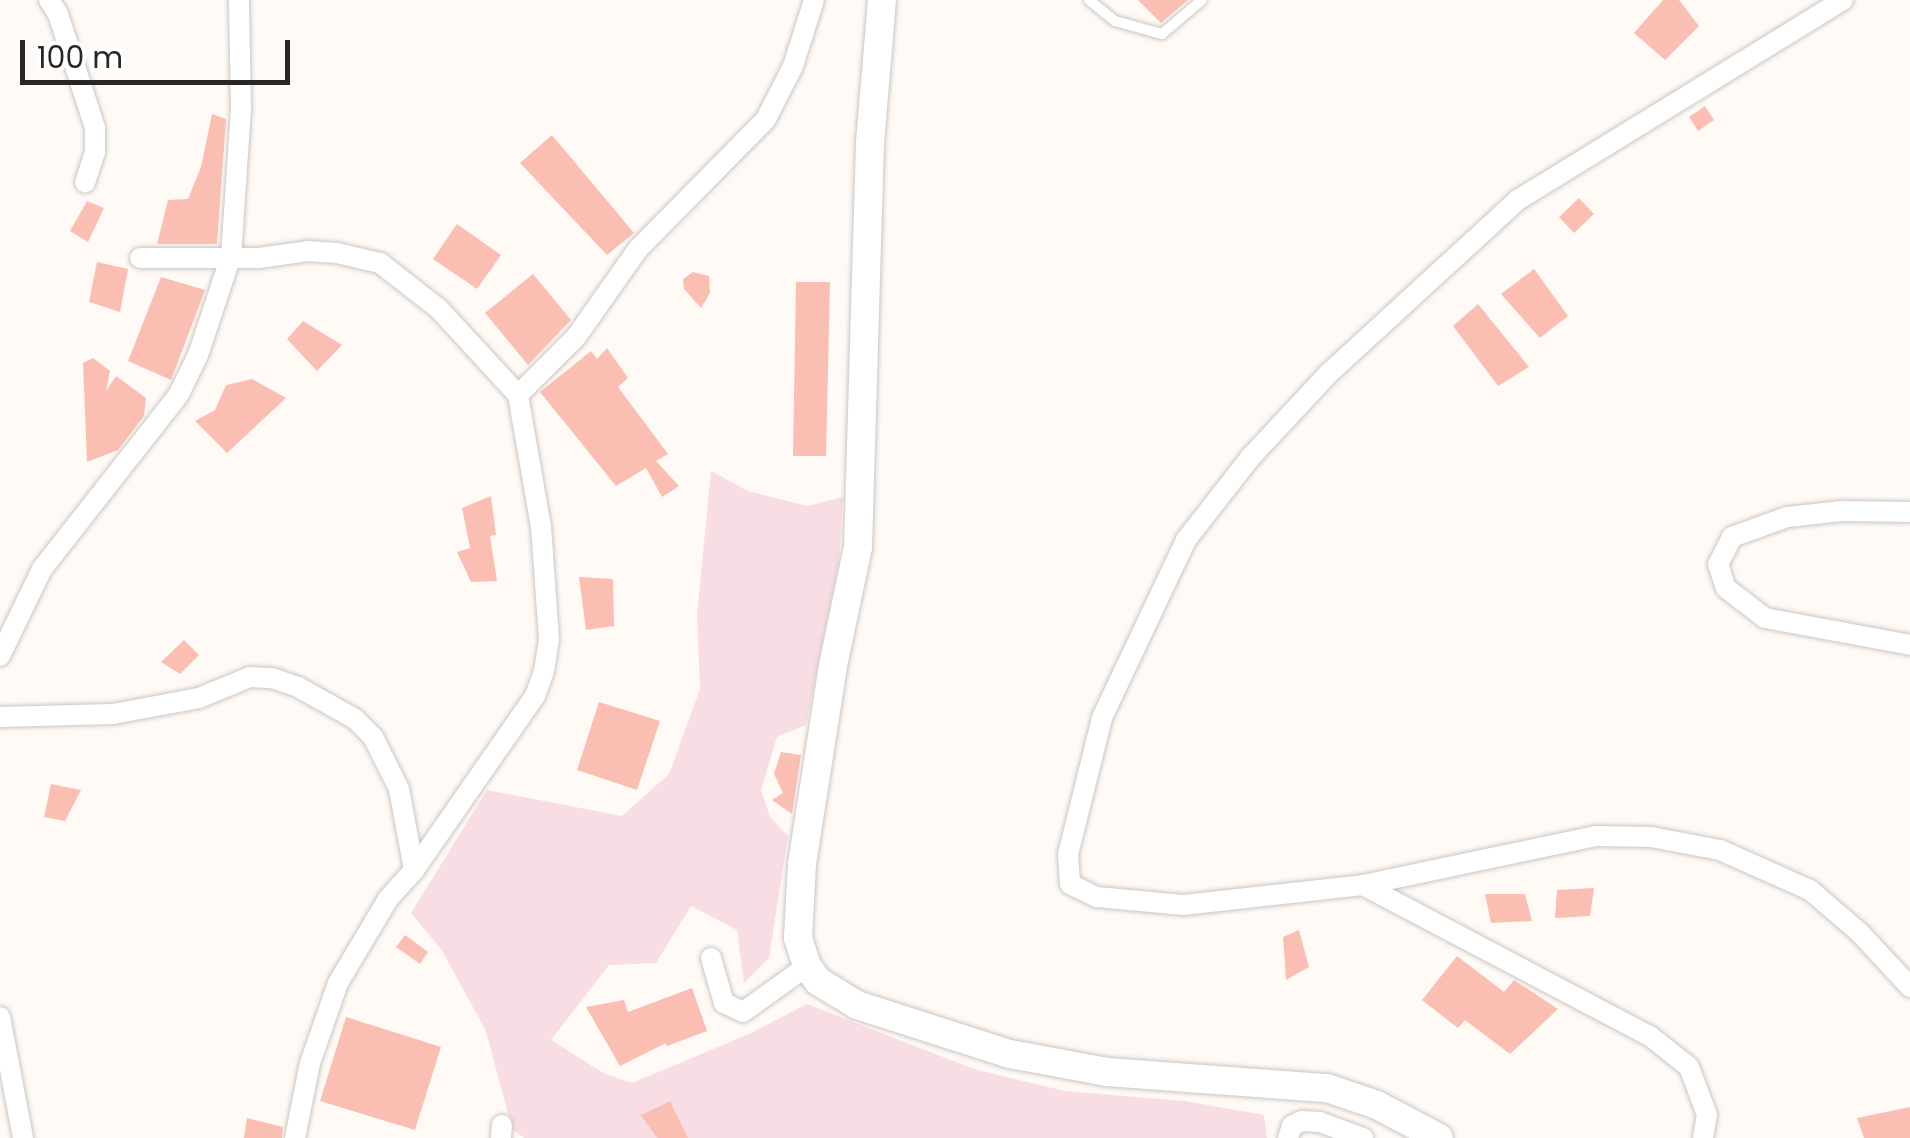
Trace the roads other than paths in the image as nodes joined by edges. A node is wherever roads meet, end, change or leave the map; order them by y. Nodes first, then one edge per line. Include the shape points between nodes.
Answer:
1 (49, 0) edge
2 (240, 0) edge
3 (814, 0) edge
4 (882, 0) edge
5 (1089, 0) edge
6 (1202, 0) edge
7 (1843, 0) edge
8 (85, 182) dead end
9 (231, 256) junction
10 (140, 258) dead end
11 (518, 396) junction
12 (1910, 512) edge
13 (1910, 645) edge
14 (0, 656) edge
15 (0, 717) edge
16 (414, 870) junction
17 (1363, 884) junction
18 (711, 958) dead end
19 (807, 966) junction
20 (1910, 987) edge
21 (0, 1017) edge
22 (23, 1138) edge
23 (295, 1138) edge
24 (1288, 1138) edge
25 (1363, 1138) edge
26 (1439, 1138) edge
27 (1703, 1138) edge

1 - 8 street via 95,128
2 - 9 street
3 - 11 street via 794,66 766,119 638,249 576,337
4 - 19 main road via 870,143 858,546 802,864 798,938
5 - 6 lane via 1116,22 1162,34
7 - 17 street via 1519,198 1331,371 1186,540 1102,718 1068,854 1070,884 1097,898 1184,905
9 - 10 street
9 - 11 street via 338,252 380,264 438,309
9 - 14 street via 188,380 42,569
11 - 16 street via 541,526 549,640 544,671 535,696
12 - 13 street via 1787,518 1732,537 1718,564 1726,588 1765,618
15 - 16 street via 131,712 199,698 250,677 298,687 355,718 373,737 399,789
16 - 23 street via 388,899 338,983 310,1064
17 - 20 street via 1596,836 1665,839 1752,862 1810,890
17 - 27 street via 1650,1036 1689,1067 1707,1115
18 - 19 street via 724,1003 743,1012
19 - 26 main road via 818,981 857,1005 1010,1054 1107,1072 1327,1088
21 - 22 street
24 - 25 street via 1302,1120

